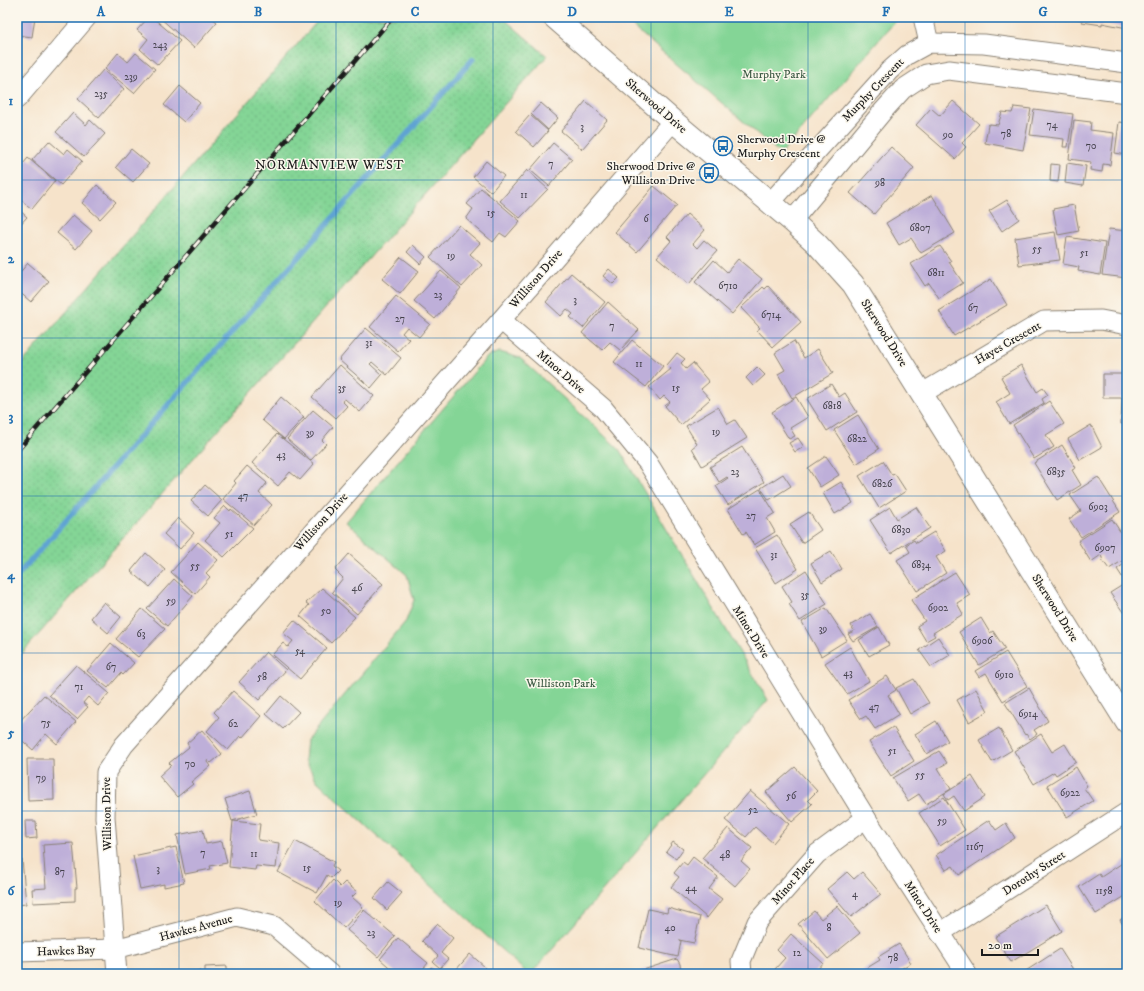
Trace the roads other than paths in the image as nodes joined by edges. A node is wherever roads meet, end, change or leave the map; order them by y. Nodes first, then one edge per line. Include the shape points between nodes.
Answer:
1 (87, 17) edge
2 (554, 17) edge
3 (923, 17) edge
4 (929, 43) junction
5 (1127, 63) edge
6 (1127, 93) edge
7 (17, 99) edge
8 (673, 121) junction
9 (770, 203) junction
10 (792, 221) junction
11 (501, 320) junction
12 (1127, 325) edge
13 (921, 394) junction
14 (1127, 723) edge
15 (1127, 812) edge
16 (866, 818) junction
17 (940, 933) junction
18 (115, 949) junction
19 (17, 952) edge
20 (741, 967) edge
21 (117, 974) edge
22 (330, 974) edge
23 (756, 974) edge
24 (967, 974) edge

1 - 7 street
2 - 8 street, Sherwood Drive
3 - 4 street
4 - 5 street, Murphy Crescent via 984,44
4 - 9 street, Murphy Crescent via 907,55 889,71
6 - 10 street, Murphy Crescent via 949,70 926,74 903,89
8 - 9 street, Sherwood Drive
8 - 11 street, Williston Drive
9 - 10 street, Sherwood Drive
10 - 13 street, Sherwood Drive via 853,284
11 - 16 street, Minot Drive via 603,408 648,463
11 - 18 street, Williston Drive via 124,745 106,772 105,817
12 - 13 street, Hayes Crescent via 1101,320 1044,321
13 - 14 street, Sherwood Drive
15 - 17 street, Dorothy Street
16 - 17 street, Minot Drive
16 - 20 street, Minot Place via 817,854 757,922
17 - 24 street, Minot Drive
18 - 19 street, Hawkes Bay
18 - 21 street, Williston Drive
18 - 22 street, Hawkes Avenue via 237,917 274,926
20 - 23 street, Minot Place

